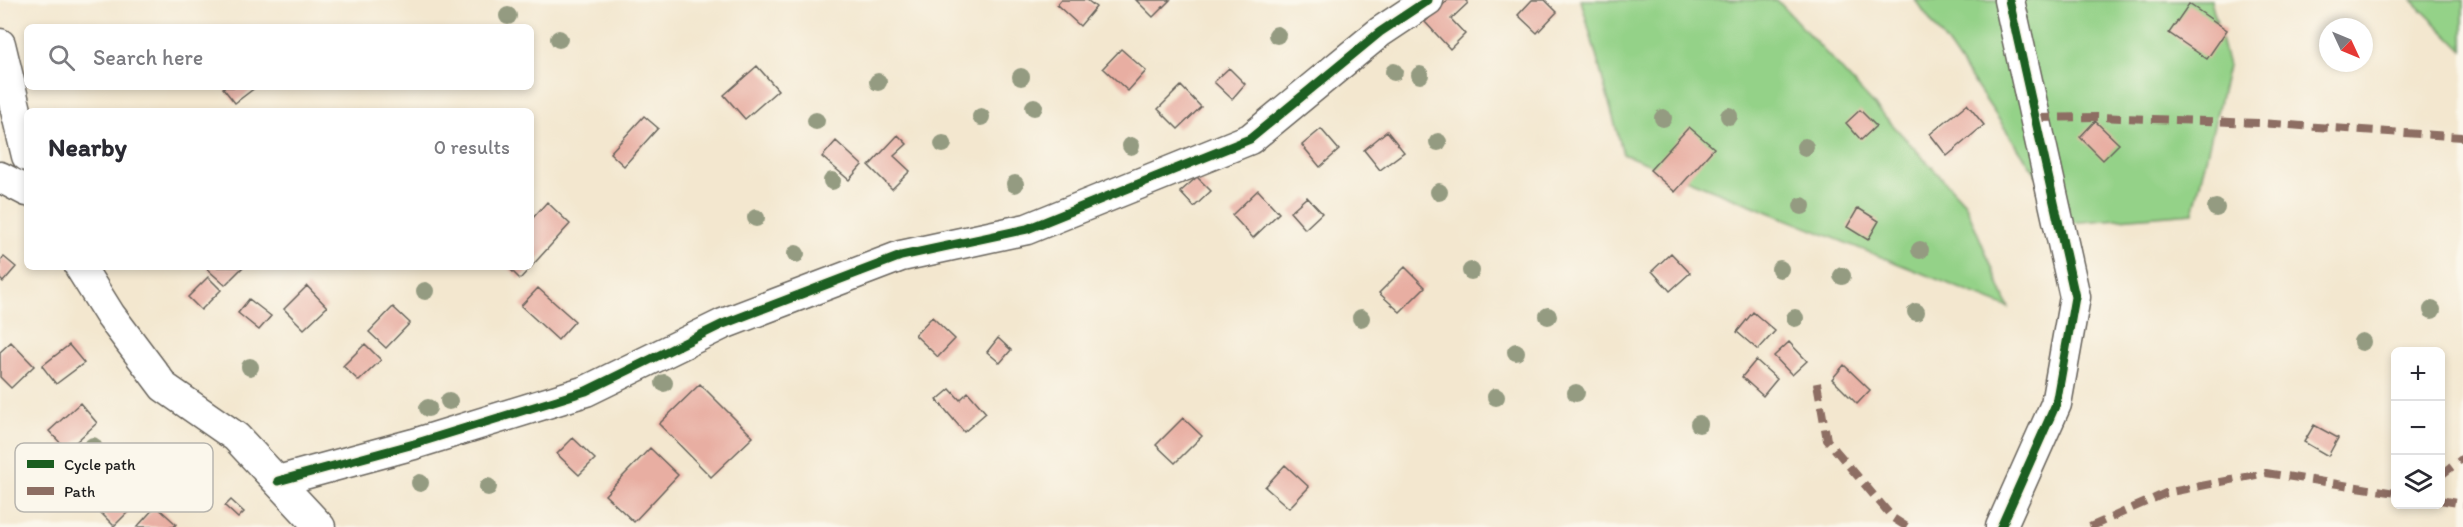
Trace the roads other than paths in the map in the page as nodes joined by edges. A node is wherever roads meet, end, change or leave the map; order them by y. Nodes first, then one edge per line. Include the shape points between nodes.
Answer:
1 (1428, 0) edge
2 (2009, 0) edge
3 (0, 44) edge
4 (24, 144) edge
5 (0, 177) edge
6 (24, 189) edge
7 (82, 270) edge
8 (278, 482) junction
9 (320, 527) edge
10 (2001, 527) edge

1 - 8 street via 1380,32 1250,139 1027,229 901,256 723,324 586,391
2 - 10 street via 2075,297 2056,404
3 - 4 street
5 - 6 street
7 - 8 street via 164,387 236,437
8 - 9 street

